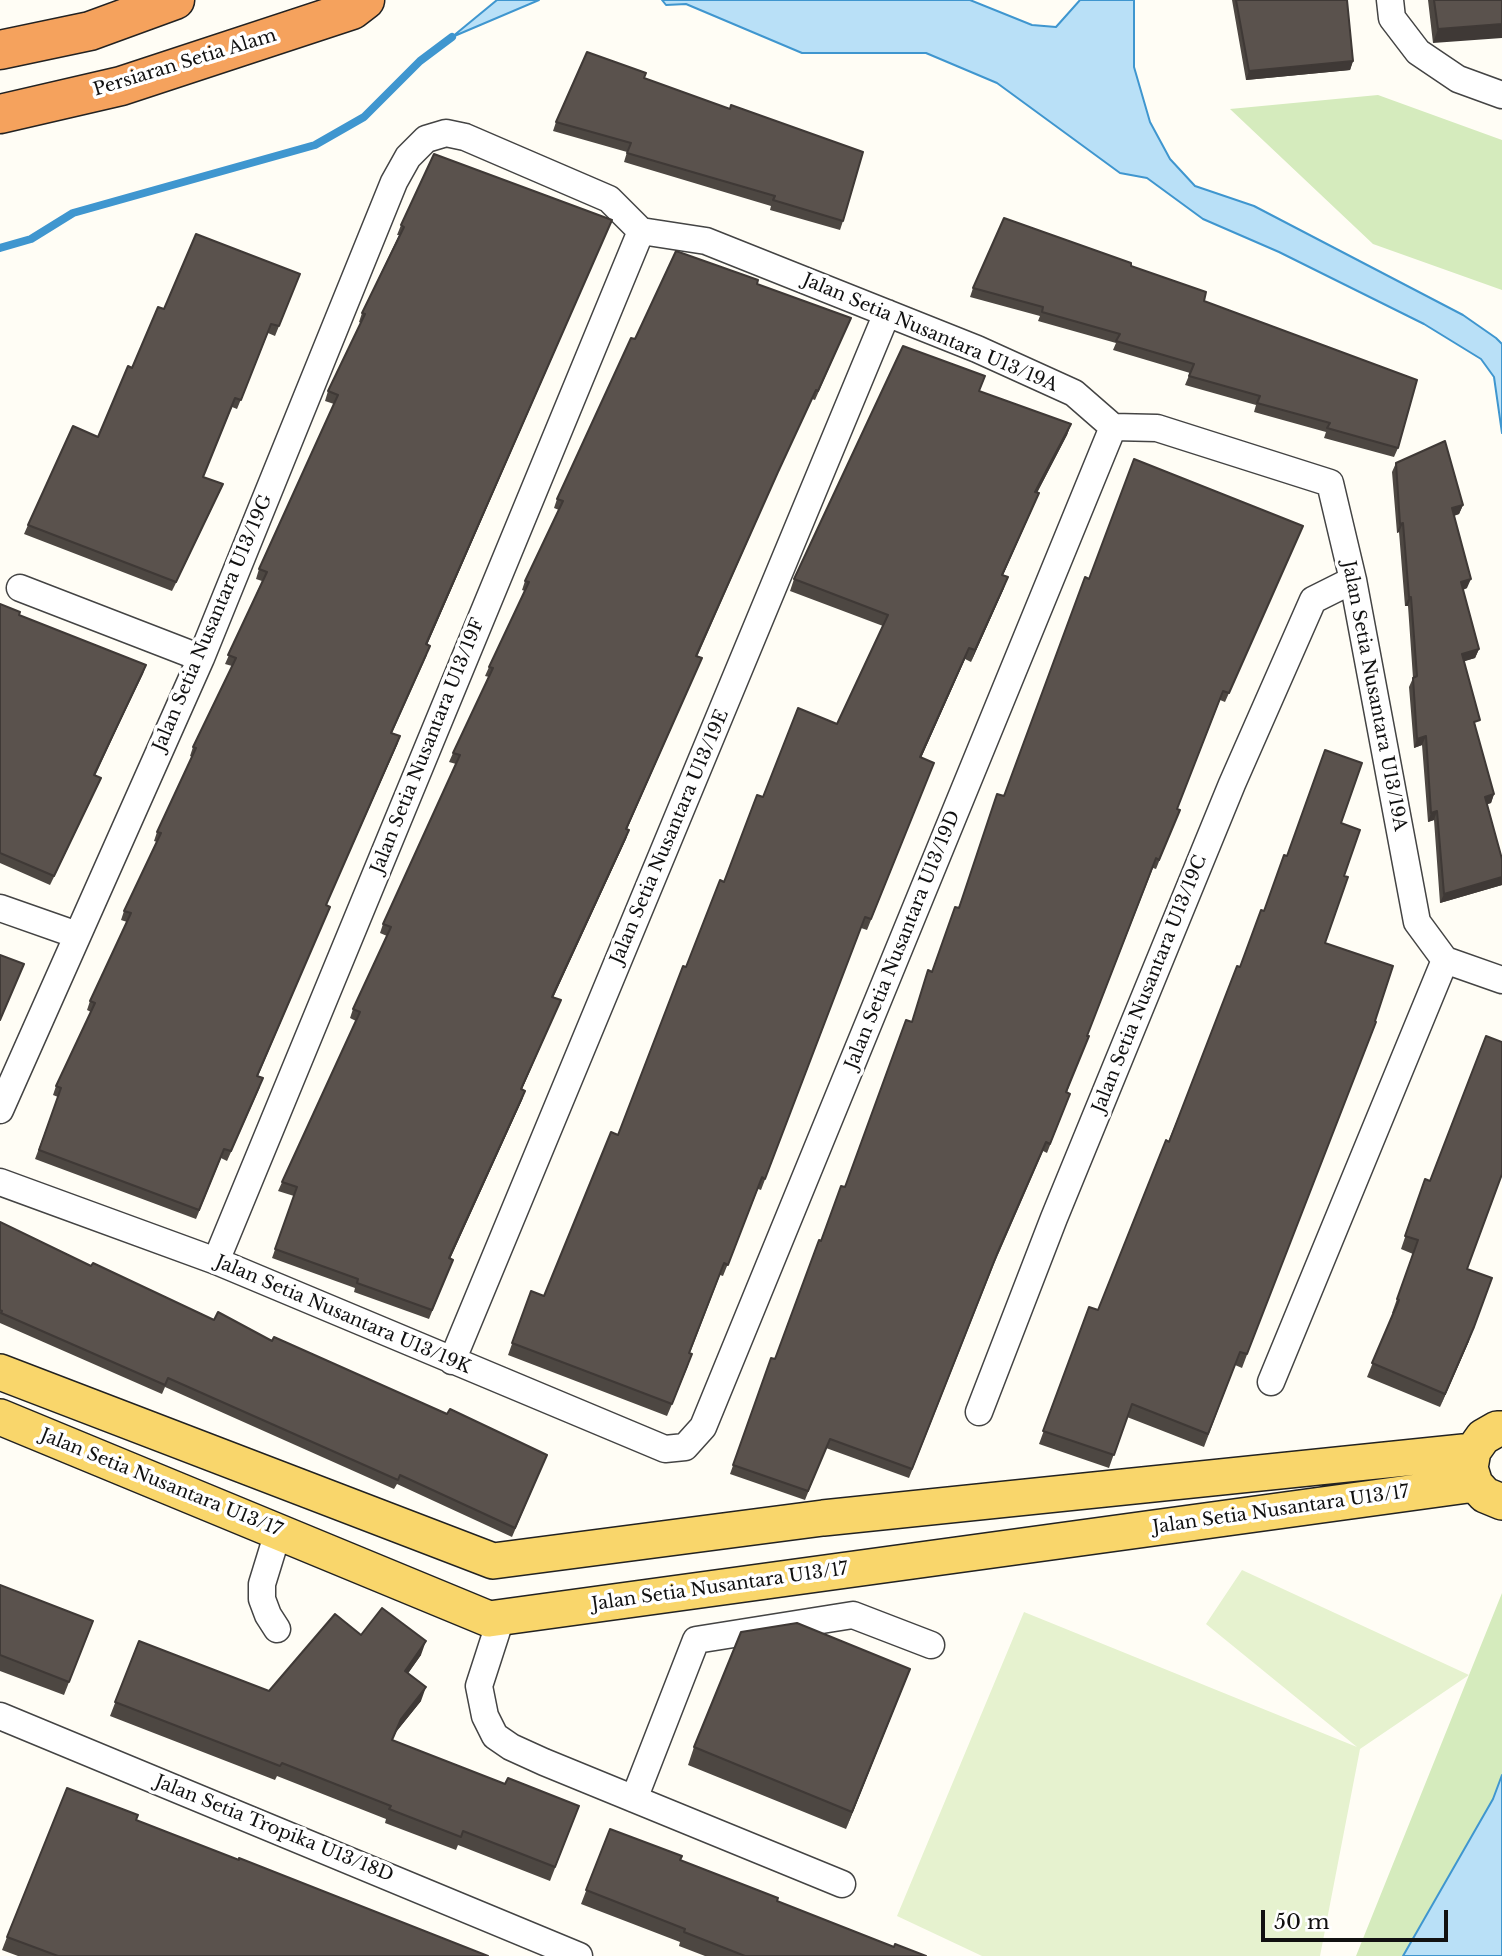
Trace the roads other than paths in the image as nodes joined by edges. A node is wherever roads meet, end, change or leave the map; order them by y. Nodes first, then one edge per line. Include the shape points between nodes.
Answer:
1 (175, 0) edge
2 (365, 0) edge
3 (1390, 0) edge
4 (0, 50) edge
5 (1502, 95) edge
6 (0, 114) edge
7 (641, 231) junction
8 (887, 313) junction
9 (1113, 427) junction
10 (1353, 580) junction
11 (20, 588) dead end
12 (201, 658) junction
13 (0, 908) edge
14 (77, 935) junction
15 (1446, 960) junction
16 (1502, 980) edge
17 (0, 1110) edge
18 (0, 1182) edge
19 (216, 1261) junction
20 (452, 1361) junction
21 (0, 1372) edge
22 (1271, 1382) dead end
23 (979, 1412) dead end
24 (0, 1417) edge
25 (685, 1447) joint
26 (1492, 1452) edge
27 (278, 1532) junction
28 (501, 1618) junction
29 (277, 1629) dead end
30 (931, 1645) dead end
31 (0, 1716) edge
32 (634, 1798) junction
33 (842, 1884) dead end
34 (545, 1949) edge
35 (579, 1956) edge

1 - 4 highway via 90,31
2 - 6 highway, Persiaran Setia Alam via 352,10 121,86
3 - 5 street via 1392,18 1419,52 1458,79
7 - 8 street, Jalan Setia Nusantara U13/19A via 706,241
7 - 12 street, Jalan Setia Nusantara U13/19G via 609,199 465,137 446,133 426,139 394,181
7 - 19 street, Jalan Setia Nusantara U13/19F
8 - 9 street, Jalan Setia Nusantara U13/19A via 1074,393
8 - 20 street, Jalan Setia Nusantara U13/19E
9 - 10 street, Jalan Setia Nusantara U13/19A via 1157,428 1330,483
9 - 25 street, Jalan Setia Nusantara U13/19D via 703,1427
10 - 15 street, Jalan Setia Nusantara U13/19A via 1418,922
10 - 23 street, Jalan Setia Nusantara U13/19C via 1313,600 1232,784
11 - 12 street
12 - 14 street, Jalan Setia Nusantara U13/19G
13 - 14 street
14 - 17 street, Jalan Setia Nusantara U13/19G
15 - 16 street
15 - 22 street
18 - 19 street, Jalan Setia Nusantara U13/19K
19 - 20 street, Jalan Setia Nusantara U13/19K
20 - 25 street, Jalan Setia Nusantara U13/19K via 665,1449
21 - 26 main road, Jalan Setia Nusantara U13/17 via 493,1561 836,1517
24 - 27 main road, Jalan Setia Nusantara U13/17
26 - 28 main road, Jalan Setia Nusantara U13/17
27 - 28 main road, Jalan Setia Nusantara U13/17 via 489,1619
27 - 29 street via 262,1584 262,1598
28 - 32 street via 479,1686 495,1736 544,1762
30 - 32 street via 853,1615 696,1640
31 - 34 street, Jalan Setia Tropika U13/18D
32 - 33 street
34 - 35 street, Jalan Setia Tropika U13/18D

